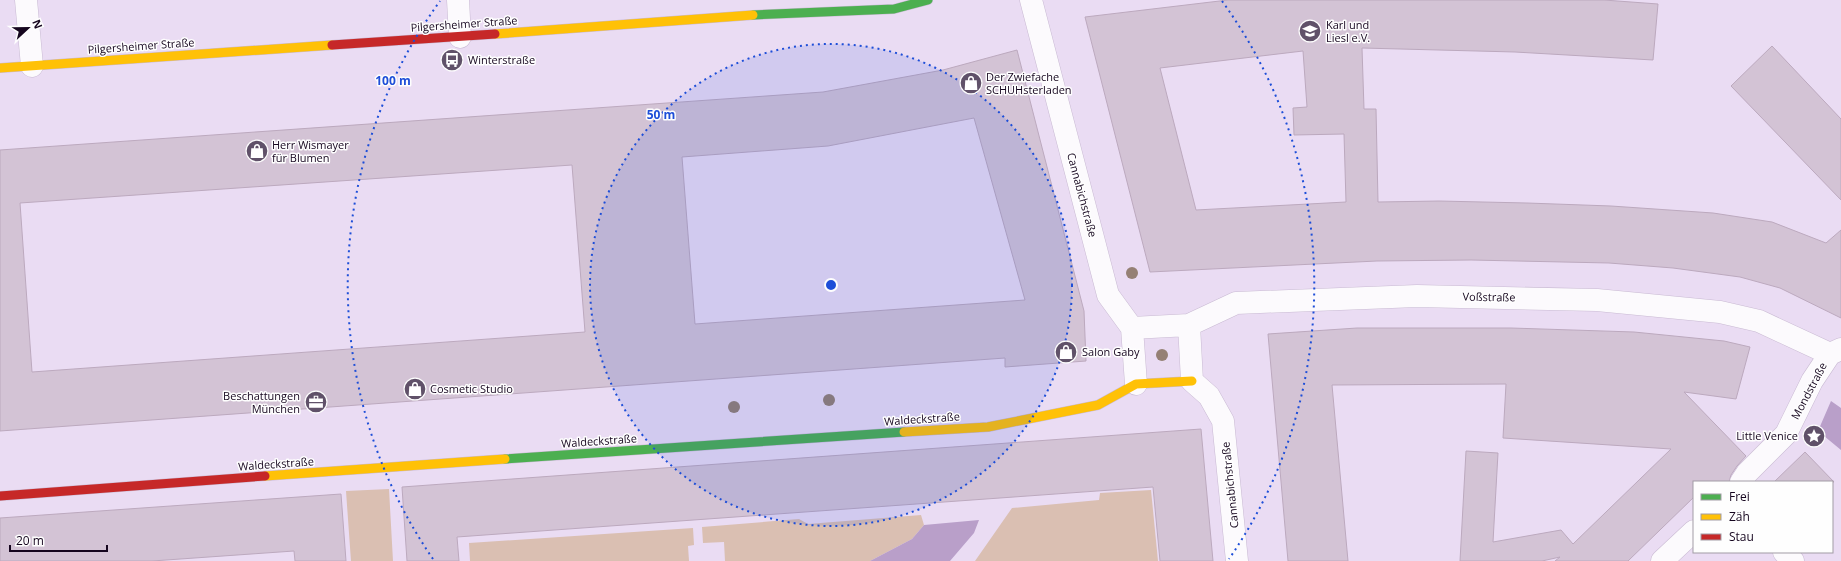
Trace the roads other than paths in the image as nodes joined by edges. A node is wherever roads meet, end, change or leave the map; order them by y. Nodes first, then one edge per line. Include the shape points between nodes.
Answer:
1 (26, 0) edge
2 (458, 0) edge
3 (928, 0) edge
4 (1030, 0) edge
5 (893, 4) edge
6 (460, 37) junction
7 (32, 66) junction
8 (0, 68) edge
9 (1189, 325) junction
10 (1132, 328) junction
11 (1835, 351) edge
12 (1192, 381) junction
13 (1136, 384) junction
14 (1742, 481) edge
15 (0, 496) edge
16 (1693, 531) edge
17 (1785, 553) edge
18 (1237, 561) edge
19 (1662, 561) edge
20 (1793, 561) edge

1 - 7 street
2 - 6 street
3 - 5 street, Pilgersheimer Straße
4 - 10 street, Cannabichstraße via 1108,295
5 - 6 street, Pilgersheimer Straße
6 - 7 street, Pilgersheimer Straße
7 - 8 street, Pilgersheimer Straße
9 - 10 street, Voßstraße
9 - 11 street, Voßstraße via 1236,303 1417,296 1597,300 1726,314 1759,321
9 - 12 street
10 - 13 street
11 - 14 street, Mondstraße via 1812,381 1786,434
12 - 13 street, Waldeckstraße
12 - 18 street, Cannabichstraße via 1209,396 1223,421
13 - 15 street, Waldeckstraße via 1098,405 988,427 394,466
16 - 19 street
17 - 20 street

